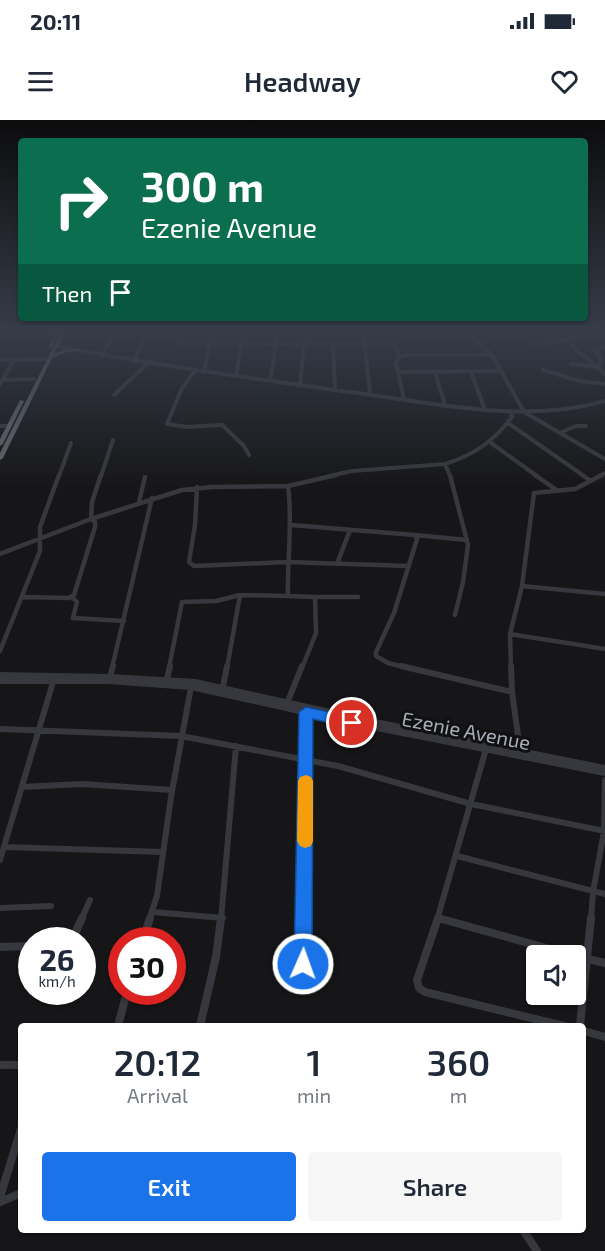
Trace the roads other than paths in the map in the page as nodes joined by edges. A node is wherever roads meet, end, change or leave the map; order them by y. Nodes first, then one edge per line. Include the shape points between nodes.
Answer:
1 (32, 383) edge
2 (35, 383) edge
3 (127, 383) edge
4 (186, 383) edge
5 (281, 383) edge
6 (300, 383) edge
7 (335, 383) edge
8 (369, 383) edge
9 (401, 383) edge
10 (438, 383) edge
11 (475, 383) edge
12 (508, 383) edge
13 (300, 386) junction
14 (335, 390) junction
15 (114, 395) dead end
16 (370, 395) junction
17 (405, 399) junction
18 (605, 401) edge
19 (445, 405) junction
20 (485, 410) junction
21 (511, 412) junction
22 (524, 412) junction
23 (508, 423) junction
24 (0, 426) edge
25 (10, 426) junction
26 (586, 426) dead end
27 (562, 432) junction
28 (113, 440) dead end
29 (71, 443) dead end
30 (491, 443) junction
31 (0, 444) edge
32 (249, 455) dead end
33 (0, 458) edge
34 (605, 459) edge
35 (445, 464) junction
36 (605, 473) edge
37 (144, 477) dead end
38 (591, 481) junction
39 (288, 486) junction
40 (196, 487) junction
41 (558, 491) junction
42 (152, 498) junction
43 (139, 502) junction
44 (91, 519) junction
45 (291, 525) junction
46 (350, 530) junction
47 (415, 535) junction
48 (40, 540) junction
49 (466, 540) junction
50 (0, 554) edge
51 (286, 562) junction
52 (337, 564) junction
53 (409, 566) junction
54 (522, 586) junction
55 (605, 594) edge
56 (240, 595) junction
57 (288, 596) junction
58 (23, 597) junction
59 (72, 597) junction
60 (315, 597) junction
61 (358, 597) dead end
62 (455, 615) dead end
63 (124, 621) junction
64 (510, 634) junction
65 (605, 649) edge
66 (0, 651) edge
67 (0, 675) edge
68 (110, 676) junction
69 (167, 679) junction
70 (0, 681) edge
71 (53, 682) junction
72 (191, 687) junction
73 (223, 687) junction
74 (512, 692) junction
75 (288, 701) junction
76 (306, 712) junction
77 (333, 715) junction
78 (0, 729) edge
79 (39, 731) junction
80 (181, 736) junction
81 (236, 746) junction
82 (486, 749) junction
83 (520, 750) junction
84 (306, 759) junction
85 (605, 768) edge
86 (605, 773) edge
87 (605, 780) edge
88 (22, 787) junction
89 (172, 790) junction
90 (471, 804) junction
91 (604, 831) edge
92 (4, 847) junction
93 (163, 852) junction
94 (457, 856) junction
95 (0, 860) edge
96 (592, 892) junction
97 (605, 894) edge
98 (90, 900) dead end
99 (51, 906) dead end
100 (0, 908) edge
101 (153, 912) junction
102 (223, 918) junction
103 (438, 918) junction
104 (78, 927) edge
105 (148, 927) edge
106 (536, 945) edge
107 (18, 946) edge
108 (0, 947) edge
109 (588, 959) junction
110 (605, 963) edge
111 (302, 984) dead end
112 (124, 1005) edge
113 (119, 1023) edge
114 (201, 1023) edge
115 (552, 1023) edge
116 (580, 1023) edge
117 (586, 1032) edge
118 (605, 1037) edge
119 (0, 1065) edge
120 (18, 1065) edge
121 (18, 1139) edge
122 (18, 1194) edge
123 (0, 1197) edge
124 (0, 1202) edge
125 (525, 1233) edge
126 (537, 1251) edge

1 - 25 highway
2 - 33 highway
3 - 15 street
4 - 32 street via 167,424 222,425
5 - 13 street
6 - 13 street
7 - 14 street
8 - 16 street
9 - 17 street
10 - 19 street
11 - 20 street
12 - 22 street
13 - 14 street
14 - 16 street
16 - 17 street
17 - 19 street
18 - 22 street via 580,408
19 - 20 street
20 - 21 street
21 - 22 street
21 - 23 street
22 - 27 street
23 - 30 street
23 - 38 street
24 - 25 street
25 - 31 highway
26 - 27 street
27 - 34 street
28 - 44 street via 92,502
29 - 48 street via 40,527
30 - 35 street
30 - 41 street
35 - 39 street via 352,471
35 - 49 street
36 - 38 street
37 - 43 street
38 - 41 street via 575,489
39 - 40 street
39 - 45 street
40 - 42 street
40 - 51 street via 191,565
41 - 54 street via 534,493
42 - 43 street
42 - 63 street
43 - 44 street
44 - 48 street
44 - 59 street via 95,527
45 - 46 street
45 - 51 street
46 - 47 street
46 - 52 street
47 - 49 street
47 - 53 street
48 - 50 street
48 - 58 street via 40,551
49 - 62 street via 468,552
51 - 52 street
51 - 57 street
52 - 53 street
53 - 74 street via 376,656 388,663
54 - 55 street
54 - 64 street
56 - 57 street
56 - 69 street via 181,603
56 - 73 street
57 - 60 street
58 - 59 street
58 - 66 street
59 - 63 street via 77,602 73,618
60 - 61 street
60 - 75 street via 316,633
63 - 68 street
64 - 65 street
64 - 74 street
67 - 68 street, Ezenie Avenue
68 - 69 street, Ezenie Avenue
69 - 73 street, Ezenie Avenue
70 - 71 street, Ezenie Avenue
71 - 72 street, Ezenie Avenue
71 - 79 street
72 - 76 street, Ezenie Avenue
72 - 80 street
73 - 75 street, Ezenie Avenue
74 - 83 street
75 - 77 street, Ezenie Avenue
76 - 77 street, Ezenie Avenue
76 - 84 street
77 - 82 street, Ezenie Avenue
77 - 83 street, Ezenie Avenue
78 - 79 street
79 - 80 street
79 - 88 street
80 - 81 street
80 - 89 street
81 - 84 street
81 - 102 street
82 - 86 street, Ezenie Avenue
82 - 90 street
83 - 85 street, Ezenie Avenue
84 - 90 street
84 - 111 street
87 - 91 street
88 - 89 street via 82,784
88 - 92 street
89 - 93 street
90 - 91 street
90 - 94 street
91 - 96 street
92 - 93 street
92 - 95 street
93 - 101 street
94 - 96 street
94 - 103 street
96 - 97 street
96 - 109 street
98 - 104 street
99 - 100 street
101 - 102 street
101 - 105 street
102 - 114 street
103 - 106 street
103 - 115 street via 417,980 419,988
107 - 108 street
109 - 110 street
109 - 116 street
112 - 113 street
117 - 118 street
119 - 120 street
121 - 123 street
122 - 124 street
125 - 126 street

